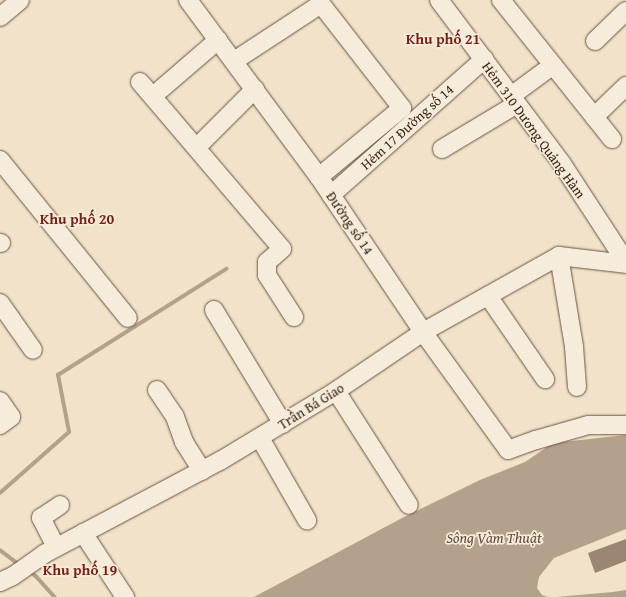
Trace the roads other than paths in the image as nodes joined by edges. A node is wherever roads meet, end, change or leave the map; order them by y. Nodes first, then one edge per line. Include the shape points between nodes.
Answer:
1 (20, 0) edge
2 (188, 0) edge
3 (439, 0) edge
4 (501, 0) edge
5 (626, 11) edge
6 (0, 17) edge
7 (218, 40) junction
8 (595, 41) dead end
9 (484, 59) junction
10 (234, 61) junction
11 (553, 65) junction
12 (140, 82) dead end
13 (626, 86) edge
14 (255, 89) junction
15 (153, 96) junction
16 (514, 100) junction
17 (594, 117) junction
18 (612, 139) dead end
19 (197, 147) junction
20 (442, 149) dead end
21 (0, 160) edge
22 (319, 177) junction
23 (331, 195) junction
24 (559, 256) junction
25 (626, 263) edge
26 (488, 296) junction
27 (0, 303) edge
28 (214, 310) dead end
29 (294, 317) dead end
30 (128, 318) dead end
31 (423, 332) junction
32 (33, 350) dead end
33 (545, 379) dead end
34 (577, 387) dead end
35 (157, 390) dead end
36 (336, 391) junction
37 (0, 401) edge
38 (283, 424) junction
39 (0, 425) edge
40 (626, 425) edge
41 (260, 438) junction
42 (202, 471) junction
43 (60, 505) dead end
44 (409, 505) dead end
45 (307, 520) dead end
46 (83, 533) junction
47 (50, 551) junction
48 (6, 579) edge
49 (125, 597) edge

1 - 6 street
2 - 7 street, Đường số 14
3 - 9 street, Hẻm 310 Dương Quảng Hàm
4 - 11 street
5 - 8 street
7 - 10 street, Đường số 14
7 - 15 street
9 - 16 street, Hẻm 310 Dương Quảng Hàm
9 - 23 street, Hẻm 17 Đường số 14
10 - 14 street, Đường số 14
10 - 22 street via 321,4 402,108
11 - 16 street
11 - 17 street
12 - 15 street
13 - 17 street
14 - 19 street
14 - 22 street, Đường số 14
15 - 19 street
16 - 20 street
16 - 25 street, Hẻm 310 Dương Quảng Hàm via 562,164
17 - 18 street
19 - 29 street via 282,249 267,262 267,275
21 - 30 street
22 - 23 street, Đường số 14
23 - 31 street, Đường số 14
24 - 25 street
24 - 26 street, Trần Bá Giao
24 - 34 street via 574,347
26 - 31 street, Trần Bá Giao
26 - 33 street
27 - 32 street
28 - 38 street
31 - 36 street, Trần Bá Giao
31 - 40 street, Đường số 14 via 508,450 588,425
35 - 42 street via 175,417 184,442
36 - 38 street, Trần Bá Giao
36 - 44 street
37 - 39 street via 11,417
38 - 41 street, Trần Bá Giao
41 - 42 street, Trần Bá Giao
41 - 45 street
42 - 46 street, Trần Bá Giao
43 - 47 street via 41,518
46 - 47 street, Trần Bá Giao
46 - 49 street
47 - 48 street, Trần Bá Giao

